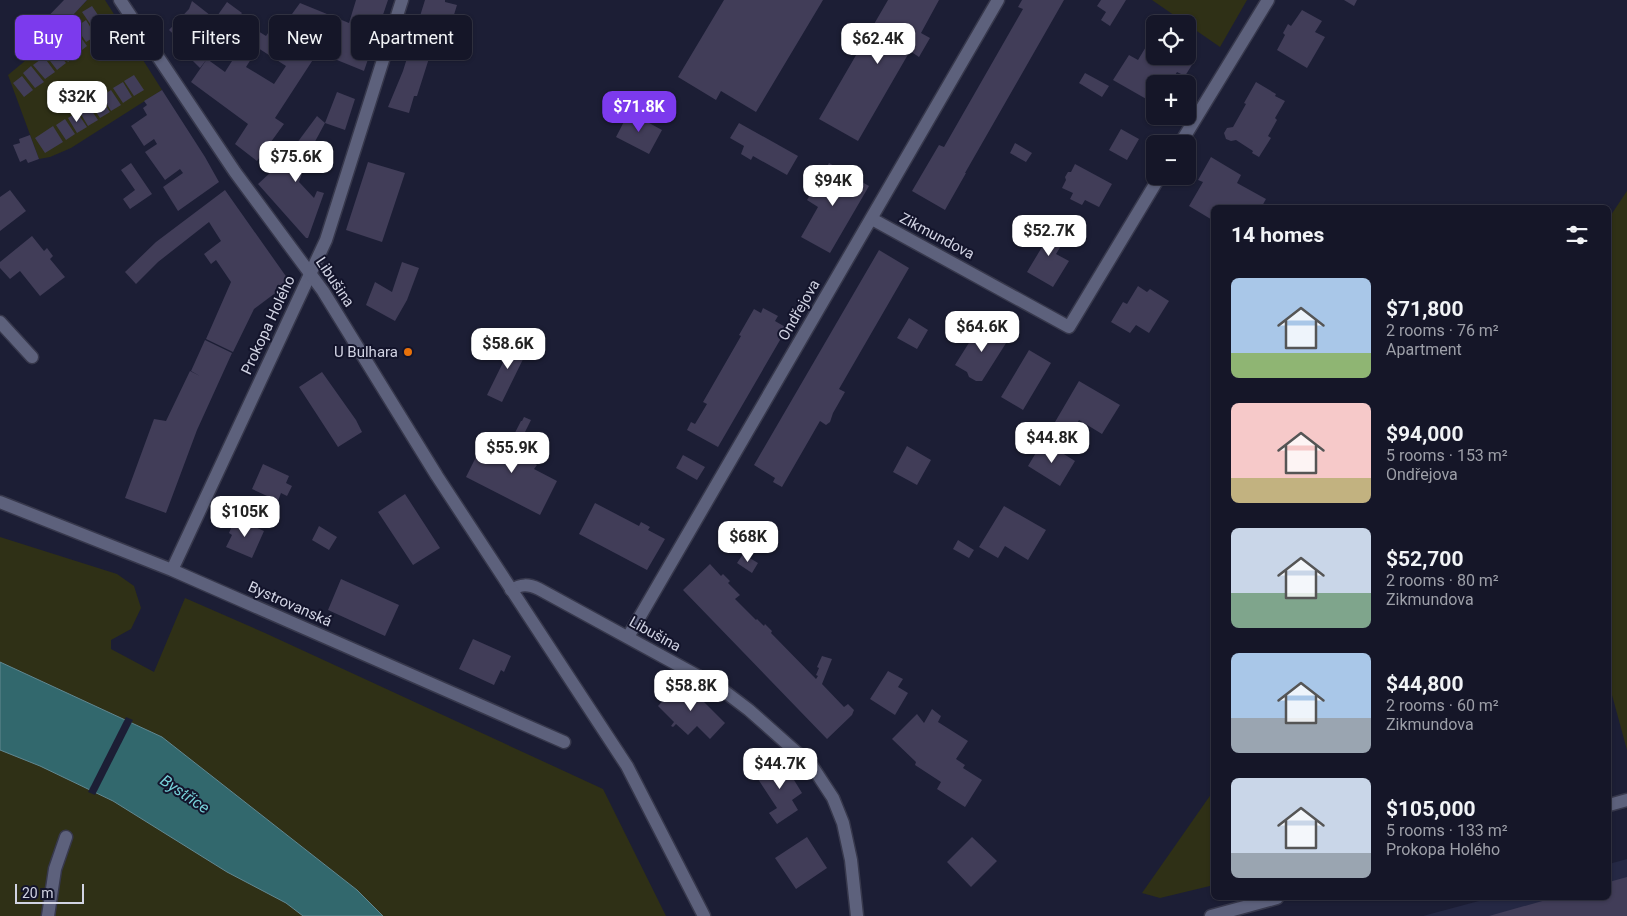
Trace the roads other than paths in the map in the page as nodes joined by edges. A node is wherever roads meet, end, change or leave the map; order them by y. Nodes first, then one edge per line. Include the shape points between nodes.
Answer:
1 (120, 0) edge
2 (402, 0) edge
3 (998, 0) edge
4 (1268, 0) edge
5 (1186, 135) edge
6 (1155, 185) edge
7 (872, 219) junction
8 (310, 272) junction
9 (0, 322) edge
10 (32, 357) dead end
11 (0, 502) edge
12 (172, 570) junction
13 (510, 590) junction
14 (628, 637) junction
15 (564, 742) dead end
16 (1627, 800) edge
17 (1611, 804) edge
18 (66, 837) dead end
19 (1270, 900) edge
20 (48, 916) edge
21 (704, 916) edge
22 (857, 916) edge
23 (1211, 916) edge

1 - 8 street, Libušina via 235,172
2 - 8 street, Prokopa Holého via 326,240
3 - 7 street, Ondřejova
4 - 5 street
6 - 7 street, Zikmundova via 1069,327
7 - 14 street, Ondřejova
8 - 12 street, Prokopa Holého
8 - 13 street, Libušina
9 - 10 street
11 - 12 street, Bystrovanská
12 - 15 street, Bystrovanská
13 - 14 street, Libušina via 531,586
13 - 21 street, Libušina via 627,766
14 - 22 street, Libušina via 720,688 818,773 843,823
16 - 17 street
18 - 20 street via 55,869
19 - 23 street

